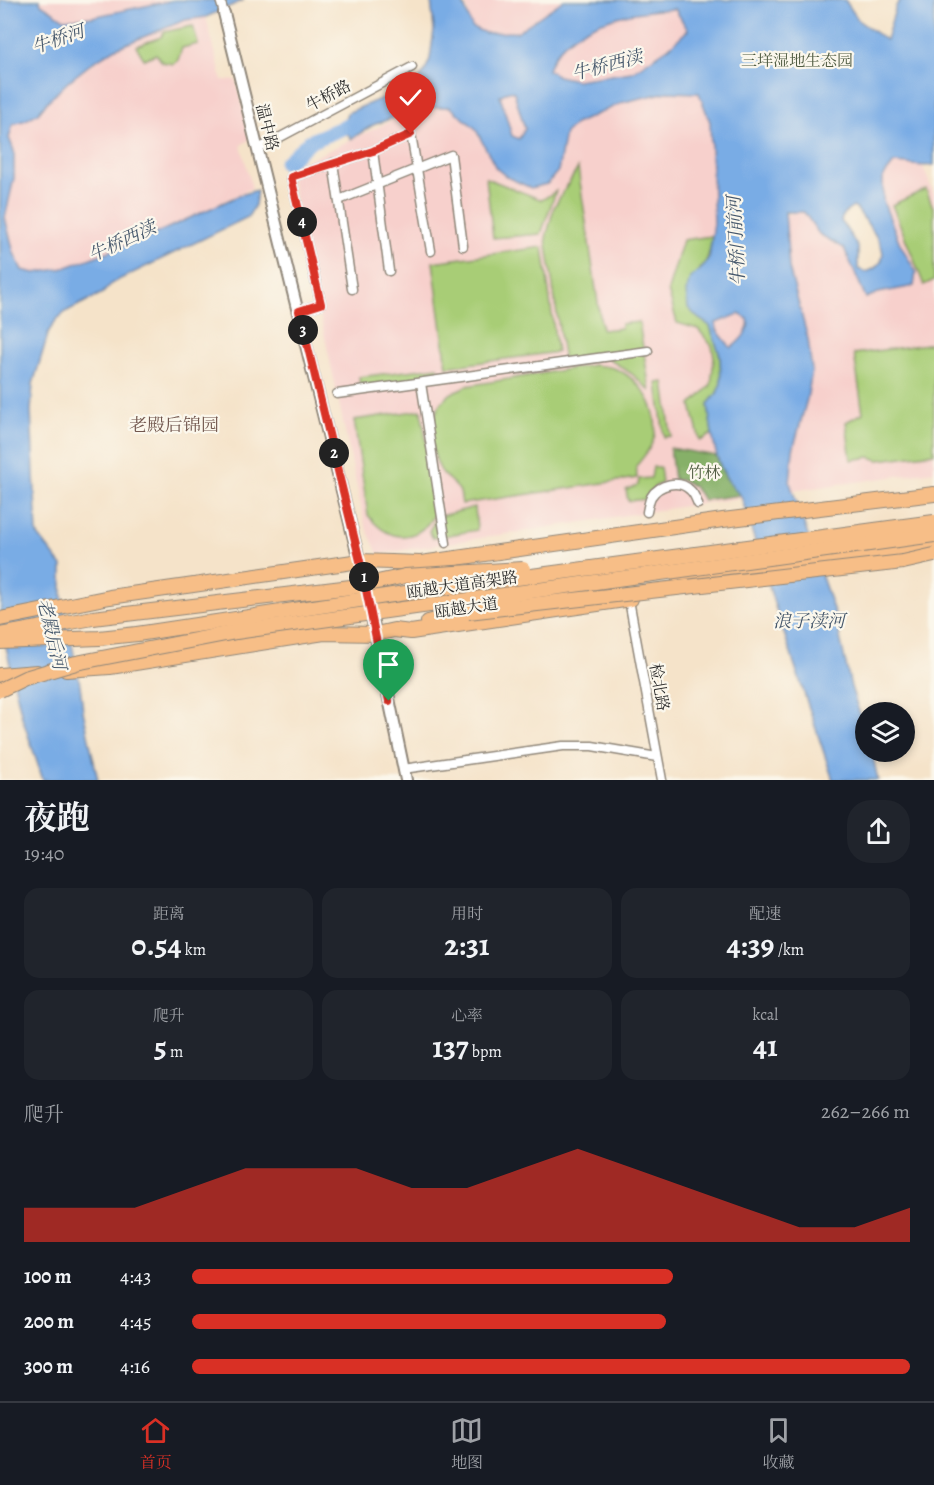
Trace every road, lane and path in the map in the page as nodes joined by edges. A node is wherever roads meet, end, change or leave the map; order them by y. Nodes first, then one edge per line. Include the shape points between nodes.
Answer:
1 (220, 0) edge
2 (224, 13) joint
3 (412, 67) dead end
4 (258, 149) junction
5 (373, 151) junction
6 (333, 163) junction
7 (417, 169) junction
8 (378, 185) junction
9 (339, 200) junction
10 (463, 246) dead end
11 (431, 251) dead end
12 (390, 271) dead end
13 (352, 289) dead end
14 (299, 311) junction
15 (648, 351) dead end
16 (421, 383) junction
17 (337, 394) dead end
18 (934, 494) edge
19 (698, 504) dead end
20 (647, 512) dead end
21 (934, 522) edge
22 (934, 535) edge
23 (446, 543) dead end
24 (934, 546) edge
25 (934, 555) edge
26 (360, 561) junction
27 (594, 568) junction
28 (629, 600) junction
29 (0, 619) edge
30 (394, 630) junction
31 (376, 634) junction
32 (0, 635) edge
33 (0, 642) edge
34 (1, 674) edge
35 (0, 690) edge
36 (657, 757) junction
37 (404, 774) edge
38 (662, 780) edge

1 - 2 street
2 - 4 street, 温中路
3 - 4 street, 牛桥路
4 - 14 street, 温中路
5 - 6 street
5 - 7 street via 411,134
5 - 8 street
6 - 9 street
6 - 14 street via 291,177 321,304
7 - 8 street
7 - 10 street via 451,155
7 - 11 street
8 - 9 street
8 - 12 street
9 - 13 street
14 - 26 street, 温中路
15 - 16 street
16 - 17 street
16 - 23 street
18 - 26 highway via 422,563
19 - 20 street via 691,491 681,484 669,485 660,487 650,498
21 - 27 highway, 瓯越大道高架路, bridge
22 - 35 highway, 瓯越大道高架路, bridge via 236,632 76,663 24,678
24 - 28 highway, 瓯越大道 via 701,577
25 - 30 highway, bridge via 870,566 468,612
26 - 29 highway via 110,597
26 - 31 street, 温中路
27 - 32 highway, bridge via 405,576 359,586 93,617
27 - 33 highway, 瓯越大道高架路, bridge via 137,634
28 - 30 highway, 瓯越大道 via 411,632
28 - 36 street, 检北路
30 - 31 highway, 瓯越大道
31 - 34 highway, 瓯越大道, bridge via 324,633 110,667
31 - 37 street, 温中路
36 - 37 street via 592,746 563,746
36 - 38 street, 检北路

